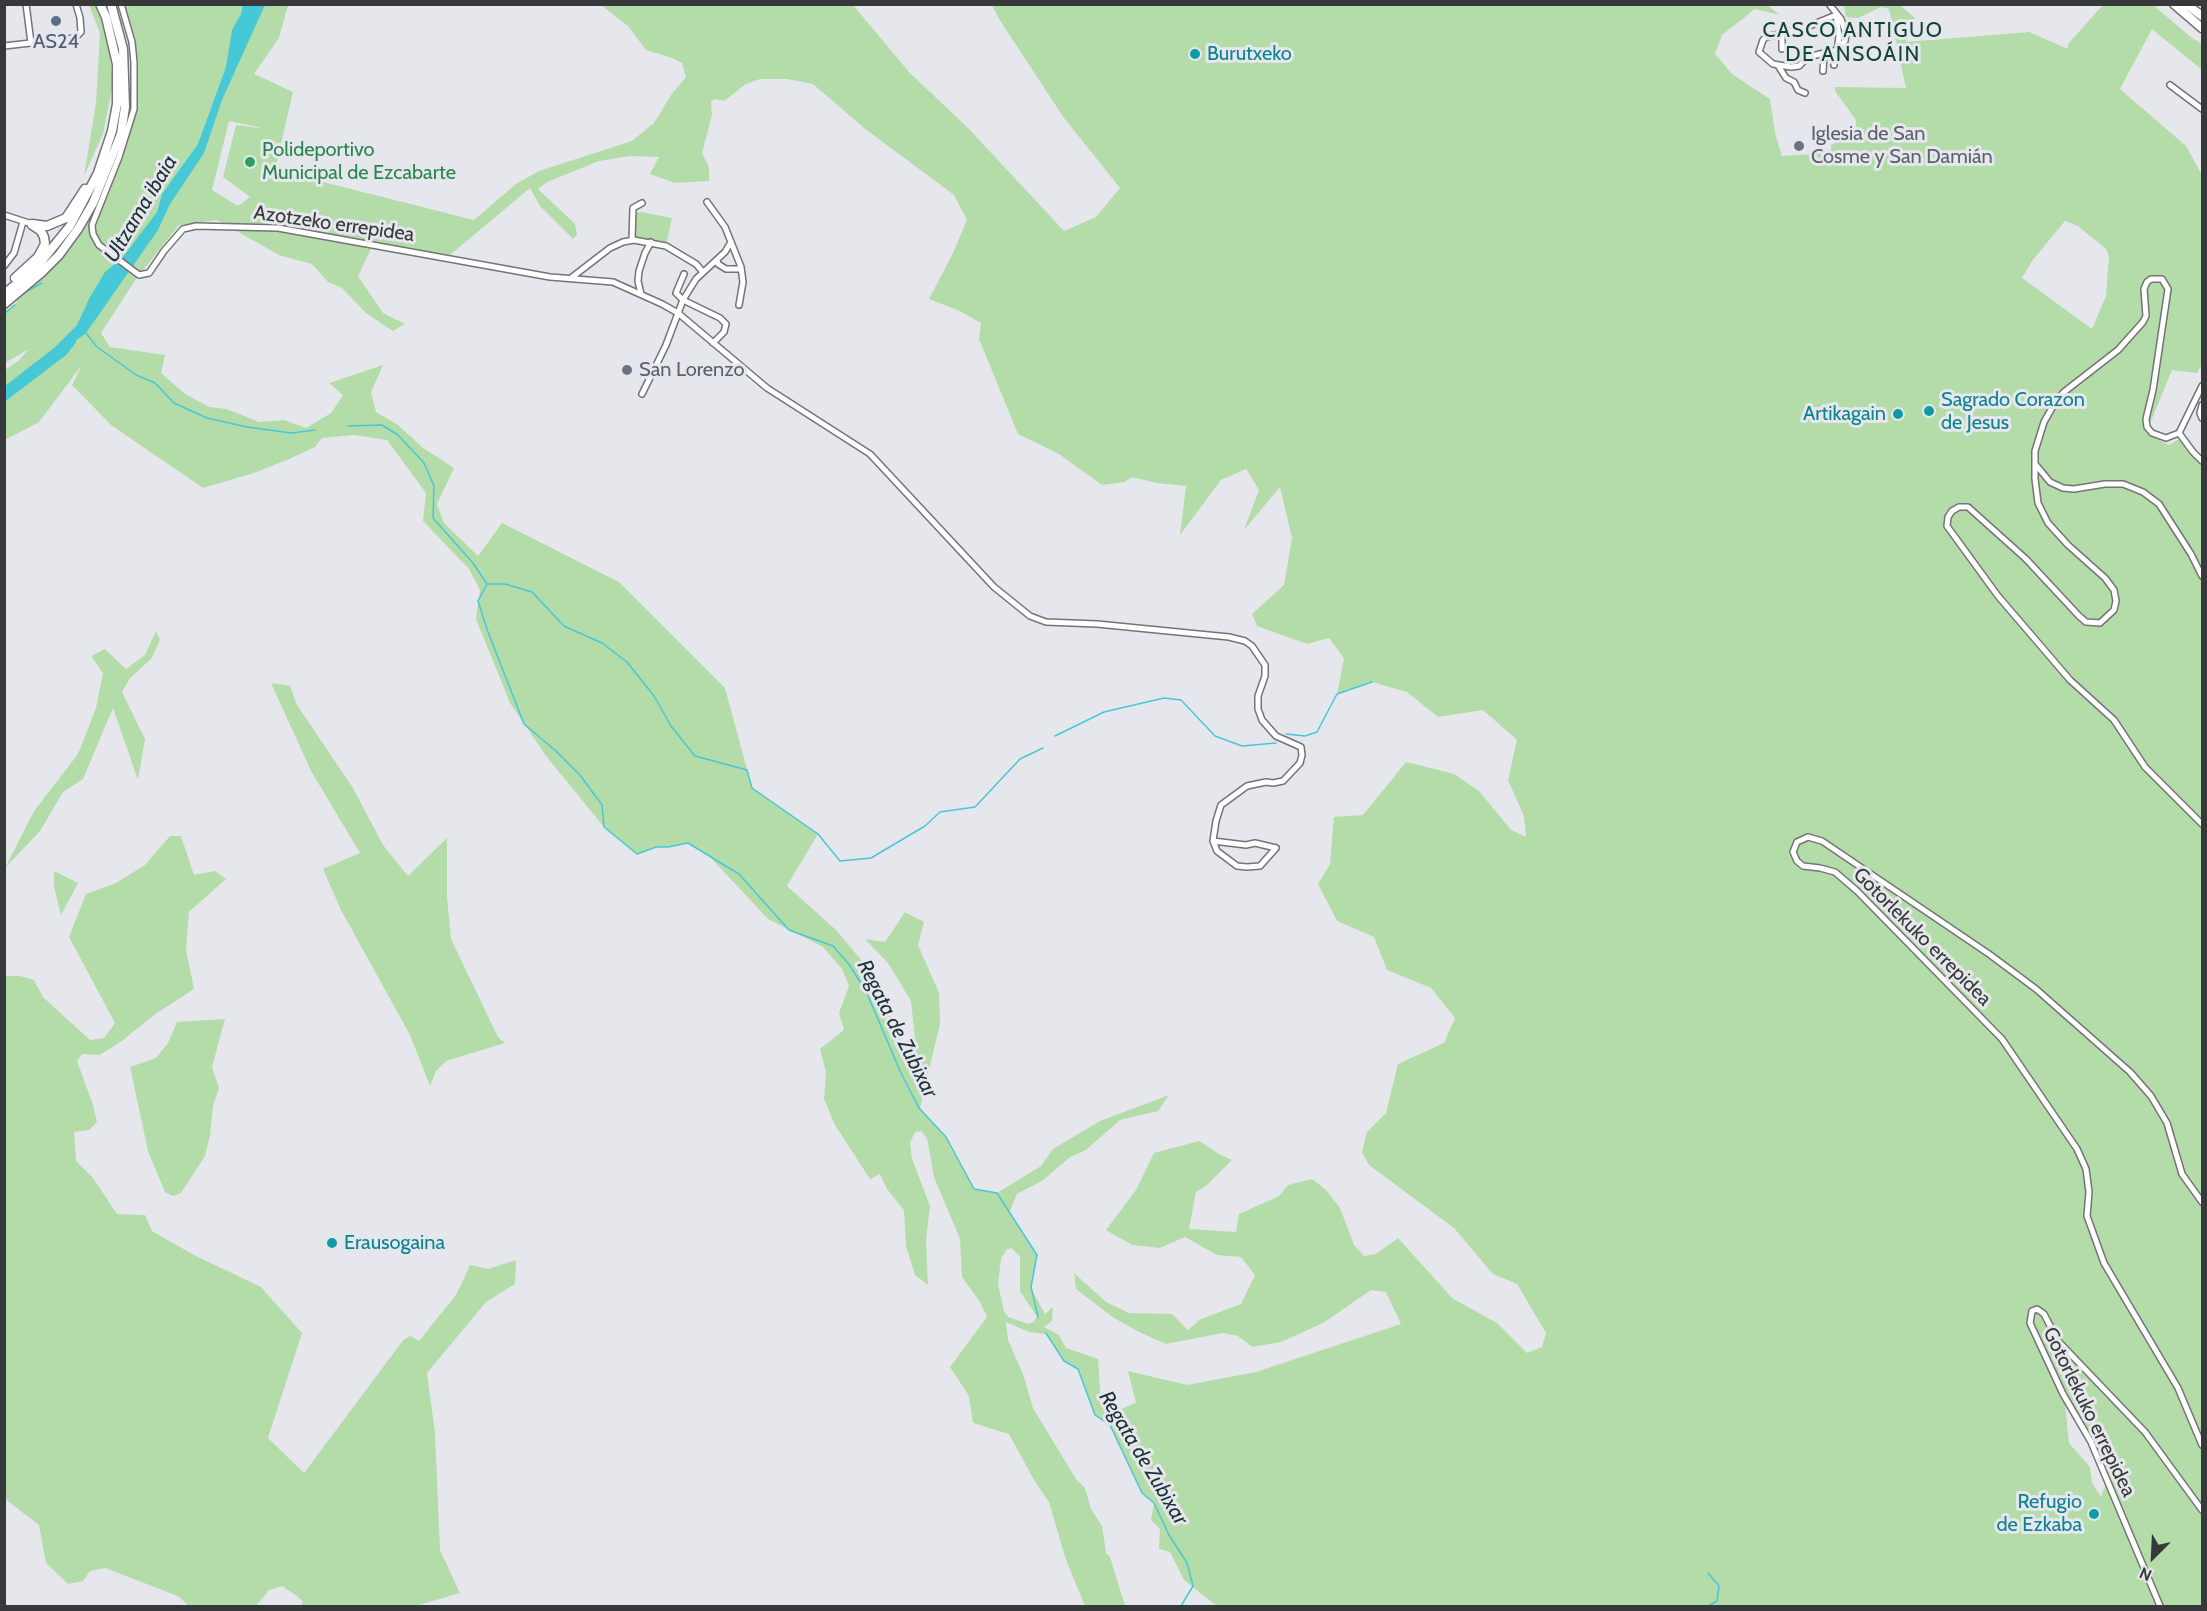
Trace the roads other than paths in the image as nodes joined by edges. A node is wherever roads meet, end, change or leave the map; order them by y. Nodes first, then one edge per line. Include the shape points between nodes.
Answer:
1 (27, 4) edge
2 (76, 4) edge
3 (100, 4) edge
4 (111, 4) edge
5 (121, 4) edge
6 (1829, 4) edge
7 (2174, 4) edge
8 (2186, 4) edge
9 (2192, 4) edge
10 (2202, 12) edge
11 (1836, 15) junction
12 (2202, 16) edge
13 (2202, 28) edge
14 (1782, 34) junction
15 (32, 43) junction
16 (4, 46) edge
17 (1782, 49) dead end
18 (1837, 49) junction
19 (1824, 53) junction
20 (1834, 65) dead end
21 (1779, 66) junction
22 (1823, 71) dead end
23 (2170, 85) dead end
24 (1805, 93) dead end
25 (2202, 109) edge
26 (112, 131) junction
27 (707, 202) dead end
28 (642, 203) dead end
29 (4, 215) edge
30 (27, 223) junction
31 (632, 240) junction
32 (651, 242) junction
33 (731, 242) junction
34 (717, 260) junction
35 (4, 266) edge
36 (741, 269) junction
37 (703, 272) junction
38 (684, 274) dead end
39 (571, 278) junction
40 (4, 288) edge
41 (4, 294) edge
42 (641, 295) junction
43 (683, 300) junction
44 (4, 304) edge
45 (739, 305) dead end
46 (678, 313) junction
47 (713, 343) junction
48 (2202, 386) edge
49 (642, 393) dead end
50 (2202, 407) edge
51 (2202, 418) edge
52 (2179, 433) junction
53 (2202, 461) edge
54 (2036, 465) junction
55 (2202, 576) edge
56 (2202, 824) edge
57 (1213, 841) junction
58 (2202, 1202) edge
59 (2202, 1445) edge
60 (2202, 1510) edge
61 (2160, 1606) edge

1 - 15 street
2 - 15 street via 81,32 75,38
3 - 26 highway via 117,64 117,105
4 - 44 highway via 123,49 125,107 120,134 78,229 59,255
5 - 39 street, Azotzeko errepidea via 134,63 134,109 92,225 97,243 139,275 148,273 183,229 254,226
6 - 11 street
7 - 13 highway
8 - 12 highway
9 - 10 street
11 - 14 street
11 - 18 street
14 - 17 street
14 - 21 street via 1766,37 1759,52
15 - 16 street
18 - 19 street
18 - 20 street
19 - 21 street via 1808,57 1799,66
19 - 22 street
21 - 24 street via 1786,78
23 - 25 street
26 - 30 highway via 83,193 66,218 47,226
26 - 41 highway via 98,173 70,226 36,268
27 - 33 street
28 - 31 street via 633,208
29 - 30 street
30 - 35 street
30 - 40 highway via 41,231 43,251
31 - 32 street
31 - 39 street via 610,248
32 - 37 street via 666,246
32 - 42 street via 639,271
33 - 34 street
33 - 36 street
34 - 36 street via 726,268
34 - 37 street
36 - 45 street
37 - 43 street
38 - 43 street via 676,293
39 - 42 street, Azotzeko errepidea via 613,282
42 - 46 street, Azotzeko errepidea
43 - 46 street
43 - 47 street via 726,324
46 - 47 street, Azotzeko errepidea
46 - 49 street
47 - 57 street, Azotzeko errepidea via 767,388 870,454 994,587 1030,616 1047,622 1245,641 1252,646 1265,665 1258,696 1262,720 1276,736 1300,747 1302,755 1300,763 1283,781 1247,786 1221,805
48 - 52 street
50 - 51 street
52 - 53 street
52 - 54 street via 2166,438 2147,428 2168,295 2165,283 2157,278 2147,282 2144,289 2146,316 2139,329 2056,401 2038,436
54 - 55 street via 2050,482 2063,488 2123,484 2143,492 2159,504
54 - 56 street via 2036,491 2043,514 2114,590 2114,610 2100,623 2086,622 1968,507 1959,507 1948,517 1947,526 1998,596 2070,680 2114,720 2145,767
57 - 57 street via 1217,851 1237,866 1260,866 1276,848
58 - 59 street, Gotorlekuko errepidea via 2182,1174 2167,1123 2130,1072 2036,989 1822,841 1808,837 1797,842 1793,852 1797,861 1803,866 1835,872 1857,891 2002,1040 2077,1149 2086,1169 2087,1216 2104,1263 2173,1379
60 - 61 street, Gotorlekuko errepidea via 2145,1432 2058,1341 2044,1314 2037,1309 2032,1311 2030,1323 2062,1394 2091,1442

